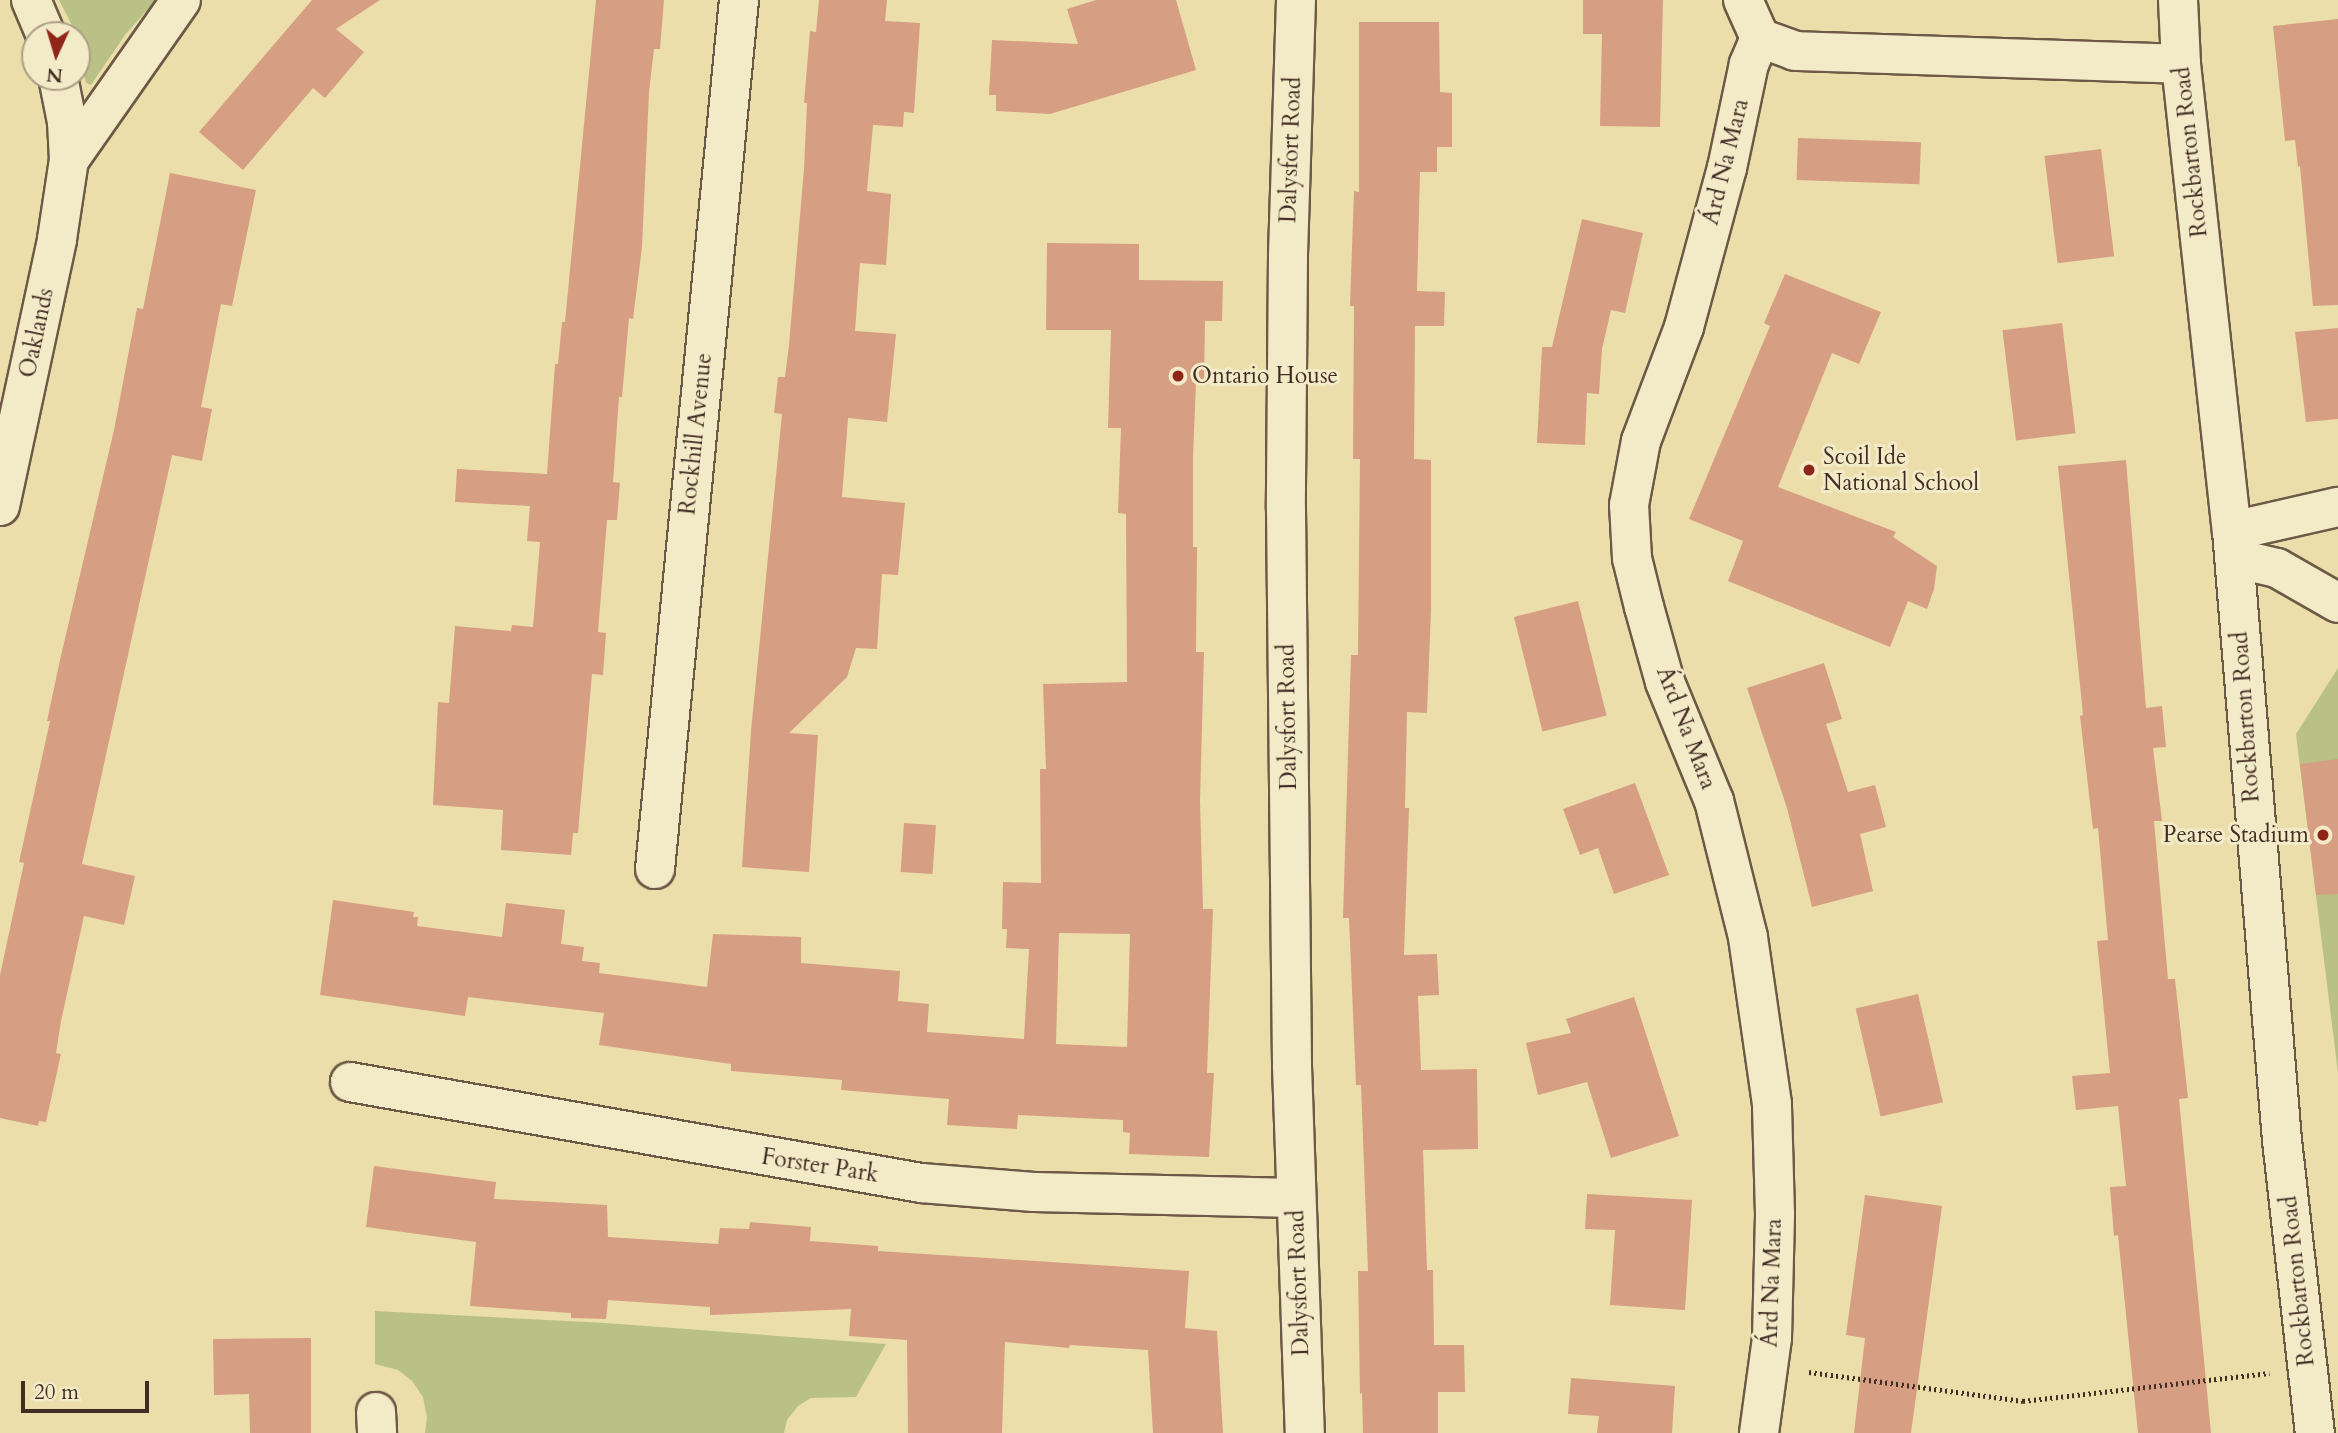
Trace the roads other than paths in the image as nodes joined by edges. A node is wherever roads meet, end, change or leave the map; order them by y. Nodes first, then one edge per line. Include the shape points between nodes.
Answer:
1 (31, 0) edge
2 (181, 0) edge
3 (739, 0) edge
4 (1296, 0) edge
5 (1744, 0) edge
6 (2178, 0) edge
7 (40, 21) edge
8 (1760, 38) junction
9 (2182, 64) junction
10 (61, 91) edge
11 (69, 160) junction
12 (0, 506) edge
13 (2338, 507) edge
14 (2233, 544) junction
15 (2338, 603) edge
16 (655, 869) dead end
17 (350, 1082) dead end
18 (1296, 1198) junction
19 (1305, 1433) edge
20 (1759, 1433) edge
21 (2315, 1433) edge

1 - 7 street
2 - 11 street, Oaklands
3 - 16 street, Rockhill Avenue
4 - 18 street, Dalysfort Road via 1286,496
5 - 8 street
6 - 9 street, Rockbarton Road
8 - 9 street via 1794,51
8 - 20 street, Árd Na Mara via 1749,64 1684,327 1641,441 1629,505 1632,558 1644,607 1665,682 1714,801 1748,937 1772,1104 1772,1338
9 - 14 street, Rockbarton Road
10 - 11 street, Oaklands
11 - 12 street, Oaklands via 57,239
13 - 14 street
14 - 15 street
14 - 21 street, Rockbarton Road via 2282,1140
17 - 18 street, Forster Park via 921,1183 1034,1192
18 - 19 street, Dalysfort Road

